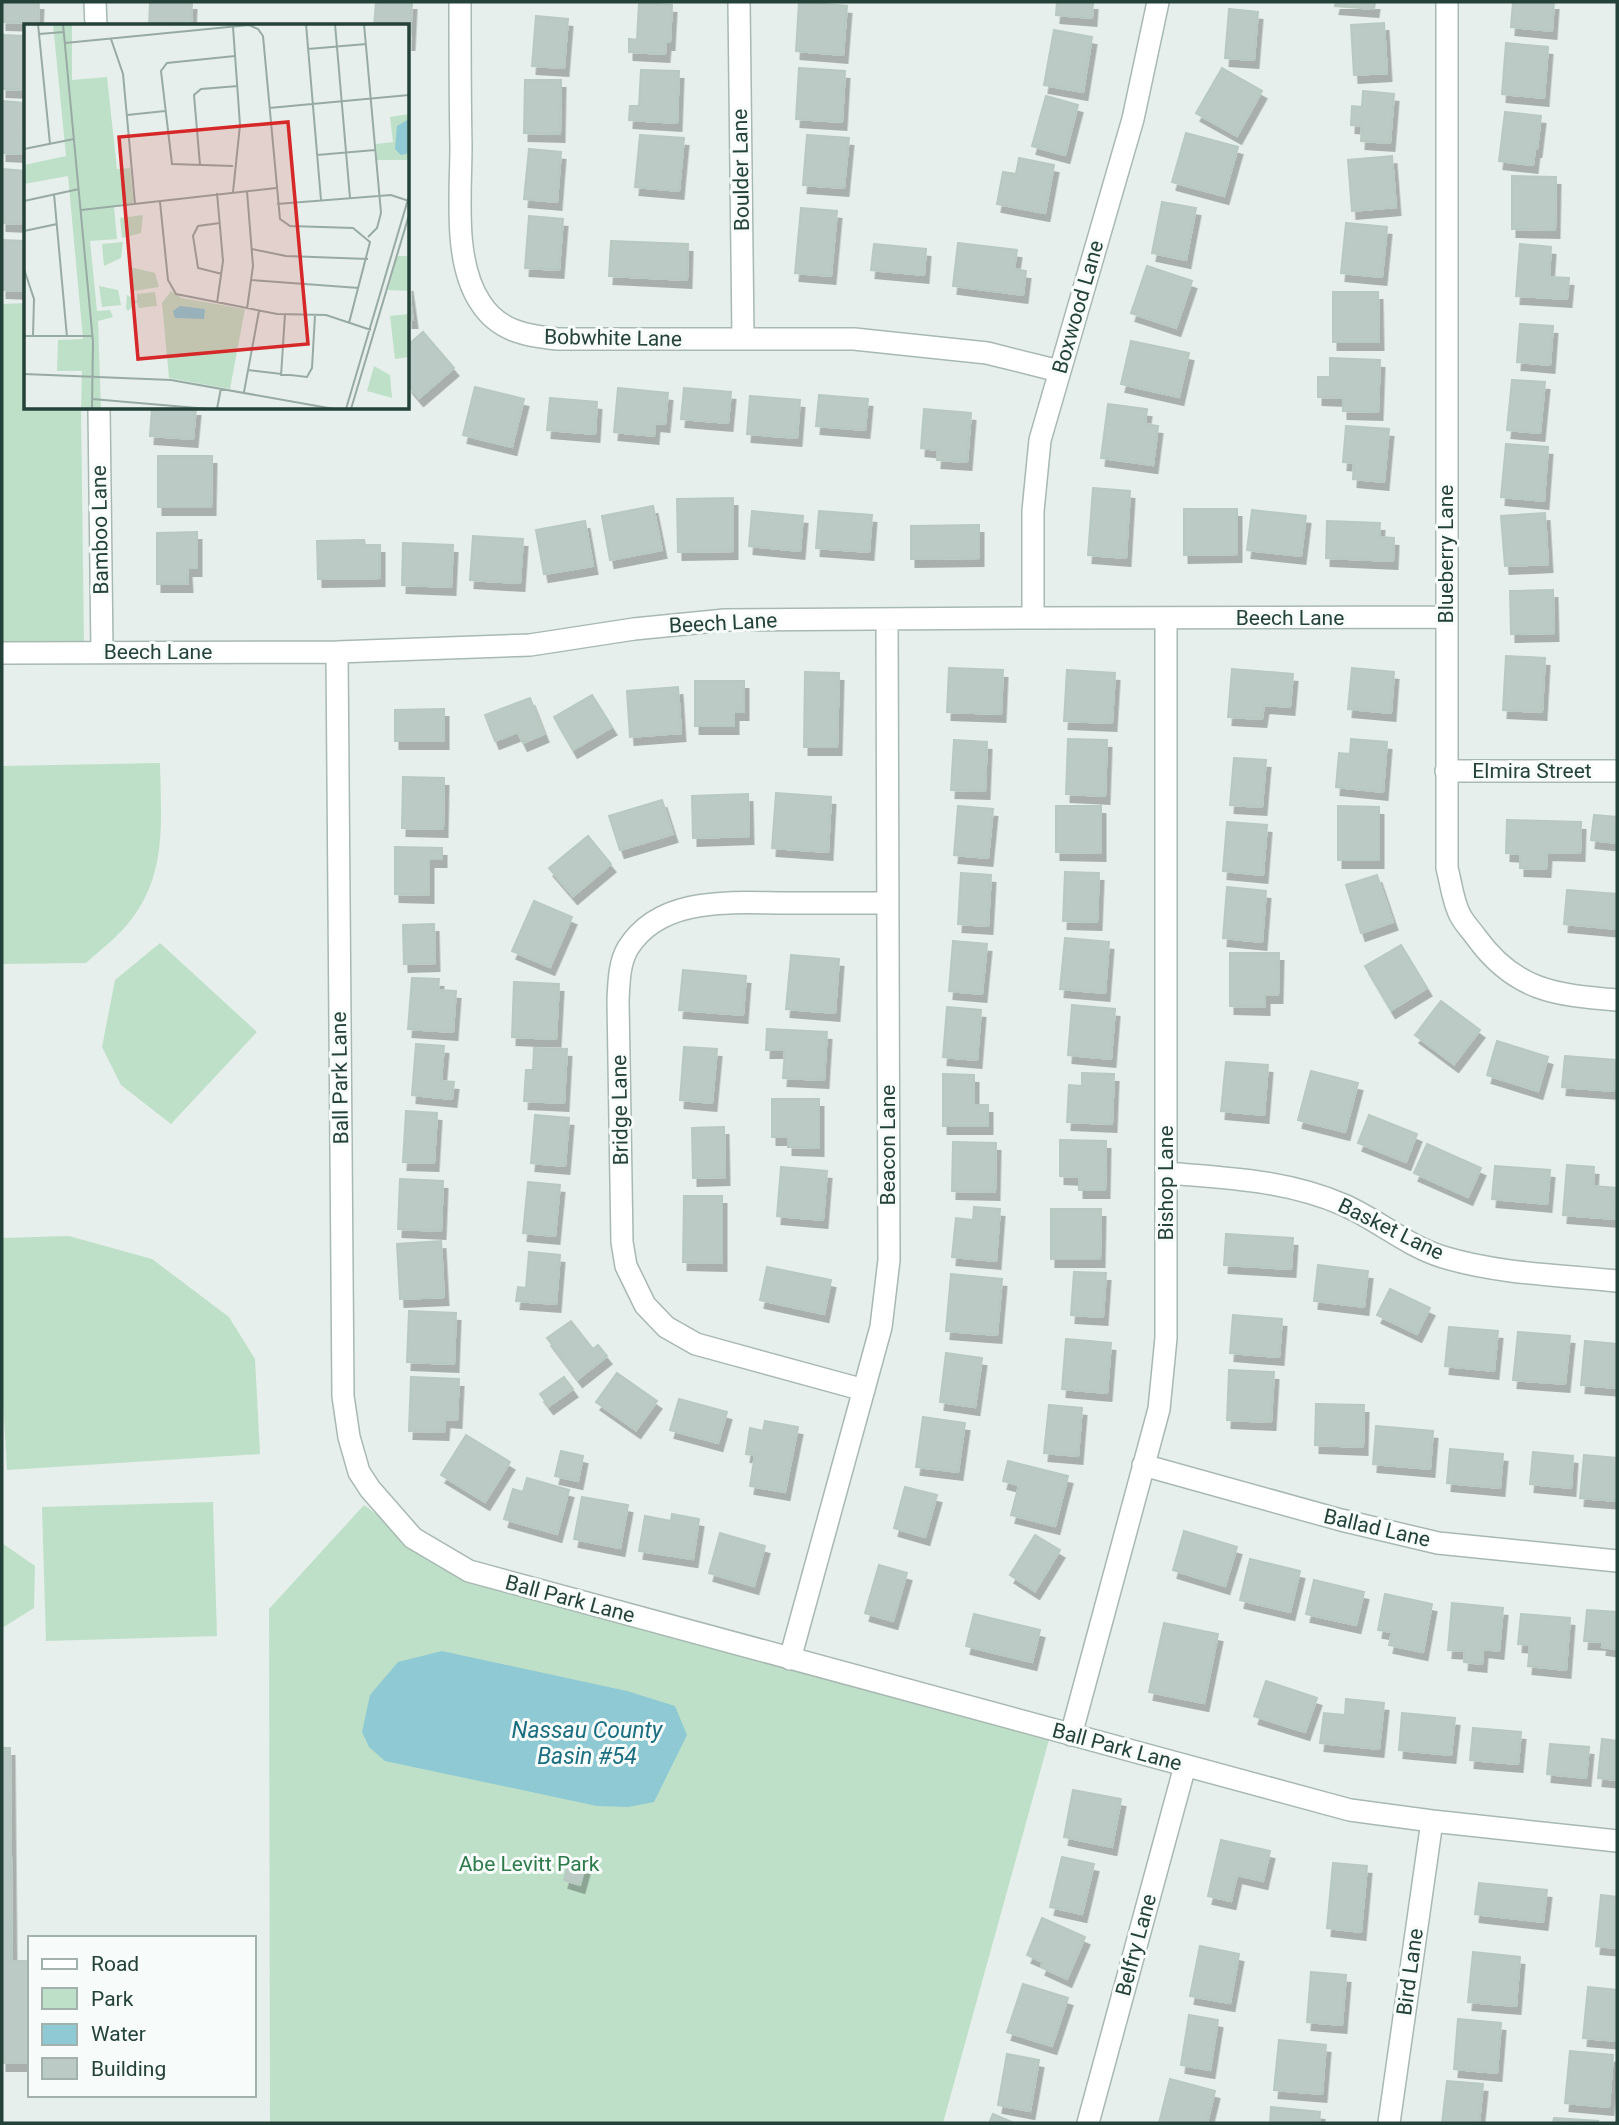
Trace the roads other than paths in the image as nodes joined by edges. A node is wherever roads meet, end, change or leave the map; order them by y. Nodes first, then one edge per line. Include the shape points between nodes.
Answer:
1 (96, 2) edge
2 (460, 2) edge
3 (739, 2) edge
4 (1158, 2) edge
5 (1447, 2) edge
6 (96, 24) edge
7 (743, 338) junction
8 (1059, 371) junction
9 (99, 410) edge
10 (1446, 617) junction
11 (1033, 618) junction
12 (1166, 618) junction
13 (887, 619) junction
14 (102, 652) junction
15 (337, 652) junction
16 (2, 653) edge
17 (1446, 771) junction
18 (1617, 771) edge
19 (888, 904) junction
20 (1617, 1000) edge
21 (1166, 1173) junction
22 (1617, 1281) edge
23 (864, 1390) junction
24 (1143, 1465) junction
25 (1617, 1561) edge
26 (790, 1659) junction
27 (1071, 1735) junction
28 (1185, 1766) junction
29 (1432, 1821) junction
30 (1617, 1841) edge
31 (1088, 2123) edge
32 (1389, 2123) edge

1 - 6 street
2 - 7 street, Bobwhite Lane via 461,244 472,289 481,305 514,332 531,337
3 - 7 street, Boulder Lane
4 - 8 street, Boxwood Lane via 1133,119
5 - 10 street, Blueberry Lane
7 - 8 street, Bobwhite Lane via 925,345 986,353
8 - 11 street, Boxwood Lane via 1040,440 1033,511
9 - 14 street, Bamboo Lane
10 - 12 street, Beech Lane
10 - 17 street, Blueberry Lane
11 - 12 street, Beech Lane
11 - 13 street, Beech Lane
12 - 21 street, Bishop Lane
13 - 15 street, Beech Lane via 725,620 530,645
13 - 19 street, Beacon Lane
14 - 15 street, Beech Lane
14 - 16 street, Beech Lane
15 - 26 street, Ball Park Lane via 343,1396 359,1472 413,1538 469,1571
17 - 18 street, Elmira Street
17 - 20 street, Blueberry Lane via 1447,868 1459,914 1489,955 1511,974 1549,992
19 - 23 street, Beacon Lane via 888,1261 881,1327
19 - 23 street, Bridge Lane via 710,903 673,912 651,923 628,947 621,964 618,1000 622,1242 625,1266 645,1305 666,1327 696,1344
21 - 22 street, Basket Lane via 1256,1180 1313,1192 1416,1247 1486,1268
21 - 24 street, Bishop Lane via 1166,1338 1158,1409
23 - 26 street, Beacon Lane
24 - 25 street, Ballad Lane via 1438,1543
24 - 27 street, Bishop Lane
26 - 27 street, Ball Park Lane
27 - 28 street, Ball Park Lane
28 - 29 street, Ball Park Lane via 1350,1810
28 - 31 street, Belfry Lane
29 - 30 street, Ball Park Lane
29 - 32 street, Bird Lane

